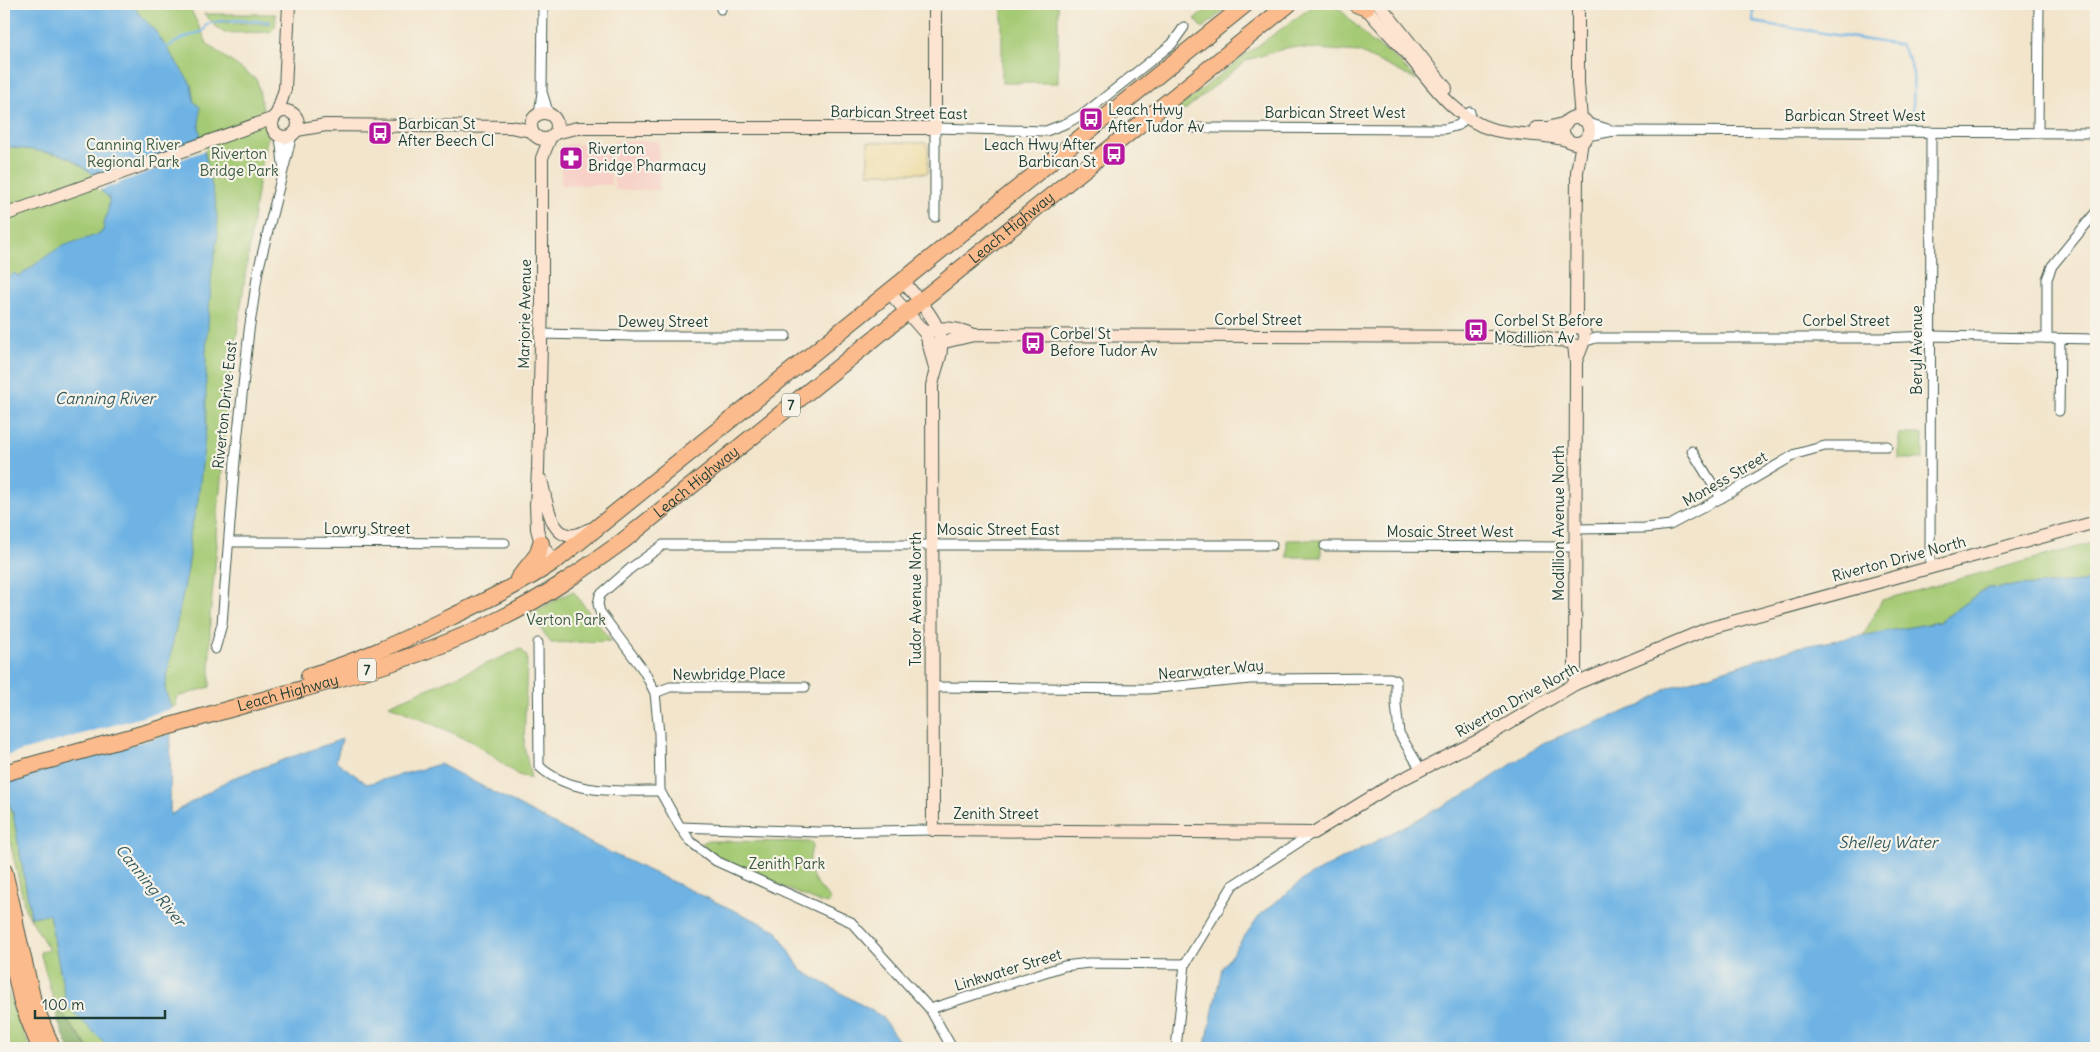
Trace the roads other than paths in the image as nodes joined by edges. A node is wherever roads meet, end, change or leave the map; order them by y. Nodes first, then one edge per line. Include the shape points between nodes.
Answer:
1 (289, 4) edge
2 (543, 4) edge
3 (935, 4) edge
4 (1246, 4) edge
5 (1289, 4) edge
6 (1578, 4) edge
7 (2039, 4) edge
8 (1366, 5) edge
9 (1184, 27) dead end
10 (285, 89) junction
11 (1468, 115) junction
12 (276, 116) junction
13 (1576, 121) junction
14 (543, 126) junction
15 (289, 128) junction
16 (935, 128) junction
17 (1194, 128) dead end
18 (240, 130) junction
19 (1614, 131) junction
20 (1931, 132) junction
21 (2038, 132) junction
22 (2096, 133) edge
23 (1577, 140) junction
24 (2096, 212) edge
25 (4, 215) edge
26 (935, 217) dead end
27 (903, 281) junction
28 (890, 292) junction
29 (920, 301) junction
30 (906, 312) junction
31 (939, 328) junction
32 (540, 334) junction
33 (974, 335) junction
34 (786, 336) dead end
35 (1577, 336) junction
36 (1931, 336) junction
37 (2047, 338) junction
38 (2060, 339) junction
39 (2096, 339) edge
40 (931, 341) junction
41 (2059, 411) dead end
42 (1887, 446) dead end
43 (1692, 451) dead end
44 (538, 470) junction
45 (1721, 498) junction
46 (2096, 522) edge
47 (604, 524) junction
48 (1576, 529) junction
49 (229, 542) junction
50 (504, 543) dead end
51 (541, 543) junction
52 (932, 544) junction
53 (1272, 545) dead end
54 (1325, 546) dead end
55 (1575, 547) junction
56 (558, 559) junction
57 (596, 560) junction
58 (1930, 568) junction
59 (510, 588) junction
60 (538, 643) dead end
61 (215, 649) dead end
62 (1575, 684) junction
63 (805, 687) dead end
64 (932, 687) junction
65 (655, 693) junction
66 (226, 705) junction
67 (4, 763) edge
68 (1421, 770) junction
69 (4, 773) edge
70 (660, 791) junction
71 (680, 827) junction
72 (933, 830) junction
73 (1313, 833) junction
74 (4, 871) edge
75 (8, 927) edge
76 (8, 961) edge
77 (1186, 964) junction
78 (930, 1009) junction
79 (39, 1048) edge
80 (53, 1048) edge
81 (952, 1048) edge
82 (1176, 1048) edge

1 - 10 street, Riverton Drive East
2 - 14 street, Marjorie Avenue
3 - 16 street
4 - 27 highway, Leach Highway / 7
5 - 29 highway, Leach Highway / 7
6 - 13 street
7 - 21 street
8 - 11 street via 1427,79
9 - 16 street, Barbican Street East via 1172,44 1085,113 1067,123 1046,131
10 - 12 street, Riverton Drive East
10 - 15 street, Riverton Drive East
11 - 13 street via 1515,127 1548,128
11 - 17 street, Barbican Street West via 1459,125 1444,129
11 - 23 street via 1490,129
12 - 15 street, Riverton Drive East via 272,125
12 - 15 street via 288,112
12 - 18 street
13 - 19 street, Barbican Street West
13 - 23 street via 1564,130
13 - 23 street via 1589,129
14 - 15 street via 326,125 316,121
14 - 16 street, Barbican Street East
14 - 32 street, Marjorie Avenue
15 - 18 street
15 - 49 street, Riverton Drive East via 284,167 258,271 249,330
16 - 26 street
18 - 25 street
19 - 20 street, Barbican Street West
19 - 23 street, Barbican Street West
20 - 21 street, Barbican Street West
20 - 36 street, Beryl Avenue
21 - 22 street, Barbican Street West
23 - 35 street, Modillion Avenue North
24 - 37 street via 2052,266 2047,279
27 - 28 highway, Leach Highway / 7
27 - 29 street
28 - 30 street, Tudor Avenue North
28 - 47 highway, Leach Highway / 7
29 - 30 highway, Leach Highway / 7
29 - 31 street
30 - 40 street, Tudor Avenue North
30 - 57 highway, Leach Highway / 7
31 - 33 street, Corbel Street
31 - 40 street
32 - 34 street, Dewey Street
32 - 44 street, Marjorie Avenue
33 - 35 street, Corbel Street
33 - 40 street, Corbel Street
35 - 36 street, Corbel Street via 1736,339
35 - 48 street, Modillion Avenue North
36 - 37 street, Corbel Street
36 - 58 street, Beryl Avenue
37 - 38 street, Corbel Street
38 - 39 street, Corbel Street
38 - 41 street
40 - 52 street, Tudor Avenue North via 935,368 932,386
42 - 45 street, Moness Street via 1825,446 1796,454
43 - 45 street
44 - 47 street, Marjorie Avenue via 549,515 559,530 573,535
44 - 51 street, Marjorie Avenue via 536,505
45 - 48 street, Moness Street via 1670,525
46 - 58 street, Riverton Drive North
47 - 56 highway, Leach Highway / 7
48 - 55 street, Modillion Avenue North
49 - 50 street, Lowry Street
49 - 61 street, Riverton Drive East via 222,624
51 - 56 street via 549,555
51 - 59 highway via 538,555
52 - 53 street, Mosaic Street East
52 - 64 street, Tudor Avenue North
52 - 65 street, Mosaic Street East via 663,545 600,595 598,604 600,612 644,671
54 - 55 street, Mosaic Street West
55 - 62 street, Modillion Avenue North
56 - 57 highway via 572,566
56 - 59 highway, Leach Highway / 7
57 - 66 highway, Leach Highway / 7 via 502,618 451,640 343,678
58 - 62 street, Riverton Drive North via 1707,630
59 - 66 highway, Leach Highway / 7 via 422,632 343,665
60 - 70 street via 539,766 560,781 591,788
62 - 68 street, Riverton Drive North via 1489,735
63 - 65 street, Newbridge Place via 670,687
64 - 68 street, Nearwater Way via 1148,689 1250,679 1390,678 1396,680 1399,733
64 - 72 street, Tudor Avenue North
65 - 70 street
66 - 67 highway, Leach Highway / 7
66 - 69 highway, Leach Highway / 7
68 - 73 street, Riverton Drive North
70 - 71 street
71 - 72 street, Zenith Street via 818,832
71 - 78 street via 691,842 716,861 851,922
72 - 73 street, Zenith Street
73 - 77 street, Riverton Drive North via 1233,885
74 - 75 highway
75 - 76 main road
75 - 80 main road
76 - 79 main road
77 - 78 street, Linkwater Street via 1089,963 1064,966
77 - 82 street, Riverton Drive North
78 - 81 street

